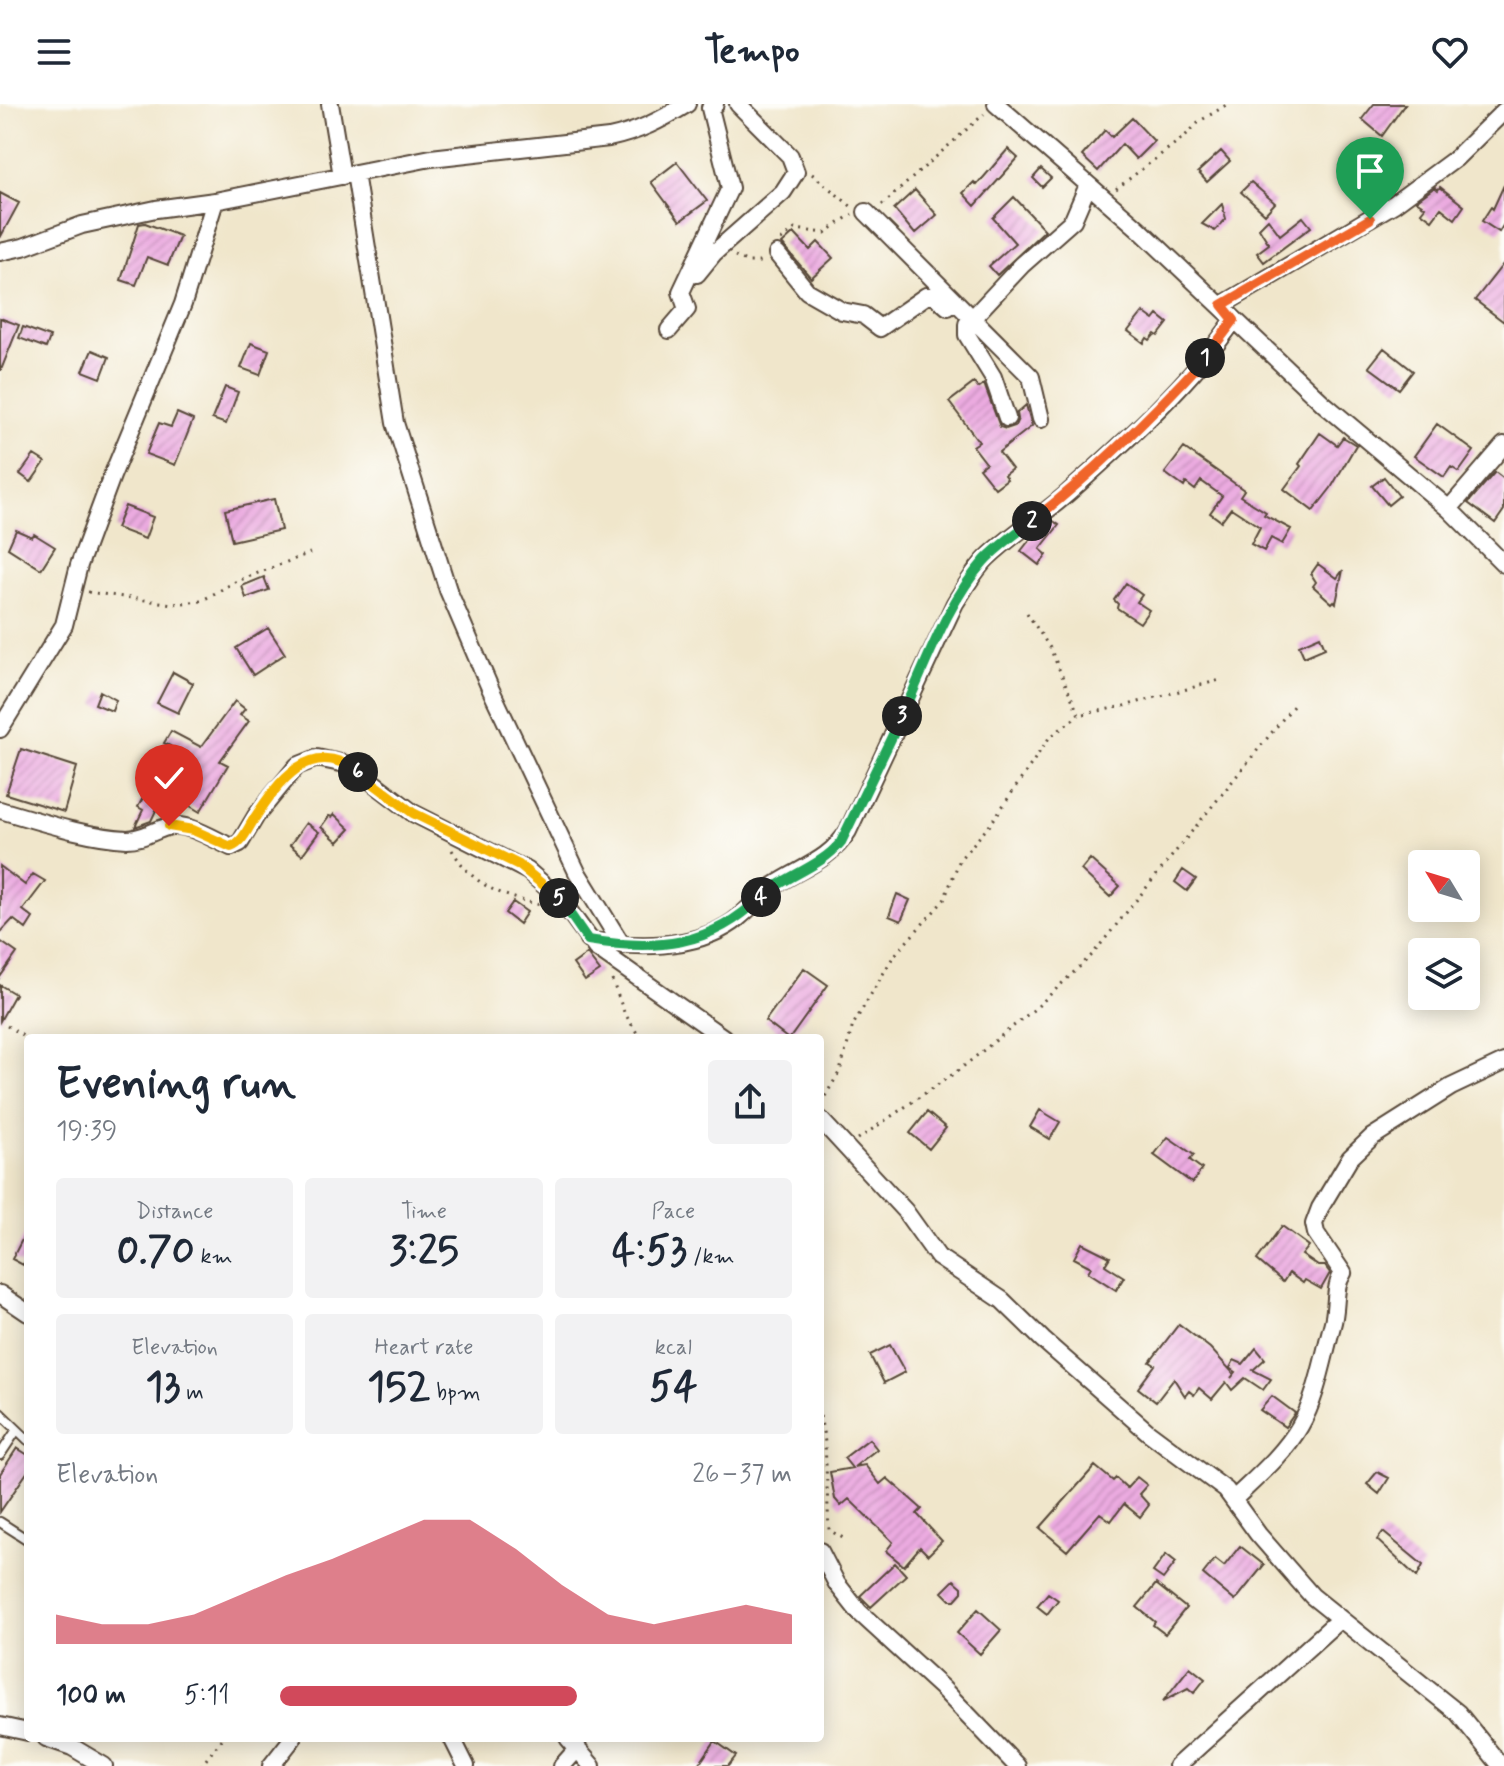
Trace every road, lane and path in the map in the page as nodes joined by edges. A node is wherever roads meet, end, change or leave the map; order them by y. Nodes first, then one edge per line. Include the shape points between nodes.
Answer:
1 (330, 104) edge
2 (687, 104) edge
3 (715, 104) edge
4 (738, 104) edge
5 (1228, 104) edge
6 (1002, 106) edge
7 (1504, 111) edge
8 (790, 156) junction
9 (348, 175) junction
10 (1088, 185) junction
11 (1104, 198) junction
12 (215, 201) junction
13 (863, 213) joint
14 (0, 252) edge
15 (777, 254) dead end
16 (697, 274) dead end
17 (1222, 305) junction
18 (1234, 320) junction
19 (970, 321) junction
20 (669, 330) dead end
21 (1007, 418) dead end
22 (1041, 419) dead end
23 (1504, 445) edge
24 (1449, 509) junction
25 (310, 553) dead end
26 (1504, 564) edge
27 (73, 589) junction
28 (1027, 613) dead end
29 (1220, 680) dead end
30 (1294, 705) dead end
31 (1079, 715) junction
32 (0, 729) edge
33 (0, 810) edge
34 (437, 827) junction
35 (543, 905) dead end
36 (588, 940) junction
37 (622, 945) junction
38 (603, 953) junction
39 (7, 1026) dead end
40 (638, 1034) edge
41 (718, 1034) edge
42 (24, 1037) edge
43 (1504, 1062) edge
44 (824, 1097) edge
45 (824, 1123) edge
46 (846, 1147) junction
47 (0, 1294) edge
48 (24, 1310) edge
49 (0, 1413) edge
50 (16, 1431) junction
51 (24, 1437) edge
52 (824, 1437) edge
53 (0, 1455) edge
54 (1234, 1499) junction
55 (0, 1522) edge
56 (24, 1537) edge
57 (843, 1538) dead end
58 (824, 1559) edge
59 (1340, 1619) junction
60 (0, 1726) edge
61 (24, 1731) edge
62 (58, 1742) edge
63 (220, 1742) edge
64 (290, 1742) edge
65 (454, 1742) edge
66 (573, 1743) edge
67 (104, 1766) edge
68 (201, 1766) edge
69 (271, 1766) edge
70 (466, 1766) edge
71 (562, 1766) edge
72 (592, 1766) edge
73 (1016, 1766) edge
74 (1177, 1766) edge
75 (1501, 1766) edge

1 - 9 street
2 - 9 street via 659,121 609,138 431,158
3 - 20 street via 710,108 730,188 681,292 687,309
4 - 8 street
5 - 11 path
6 - 10 street
7 - 17 street via 1455,159 1394,204
8 - 13 path
8 - 16 street via 796,172 783,192
9 - 12 street
9 - 37 street via 395,423 448,590 577,872
10 - 11 street
10 - 19 street via 1073,220
11 - 17 street
12 - 14 street via 124,215
12 - 27 street via 183,304 112,476
13 - 19 street
15 - 19 street via 807,291 842,311 863,315 877,327 931,295
17 - 18 street
18 - 24 street
18 - 37 street via 1153,412 972,577 835,849 702,938
19 - 21 street via 967,335 993,377
19 - 22 street via 1031,377
23 - 24 street
24 - 26 street
25 - 27 path via 201,601 173,604
27 - 32 street via 60,633
28 - 31 path via 1050,648
29 - 31 path
30 - 46 path via 1092,955 959,1070
31 - 44 path via 1049,738 990,825 960,859 944,900 893,957 853,1025 840,1071
33 - 34 street via 128,839 181,827 231,847 240,843 297,766 317,758 350,765
34 - 35 path via 461,866 481,884
34 - 36 street via 528,871 561,900
36 - 37 street
36 - 38 street
38 - 40 path
38 - 41 street
39 - 42 path
43 - 54 street via 1451,1087 1372,1137 1350,1158 1314,1224 1343,1273 1336,1283 1337,1311 1308,1408 1289,1442
45 - 46 street
46 - 54 street via 905,1211 938,1257 1002,1300 1148,1432
47 - 48 street
49 - 50 lane
50 - 51 lane
50 - 53 lane
52 - 57 path via 829,1530
54 - 59 street via 1281,1561
55 - 56 lane
58 - 73 street via 859,1612
59 - 74 street
59 - 75 street via 1458,1713
60 - 61 street
62 - 67 street
63 - 68 path
64 - 69 street
65 - 70 street
66 - 71 street
66 - 72 street

